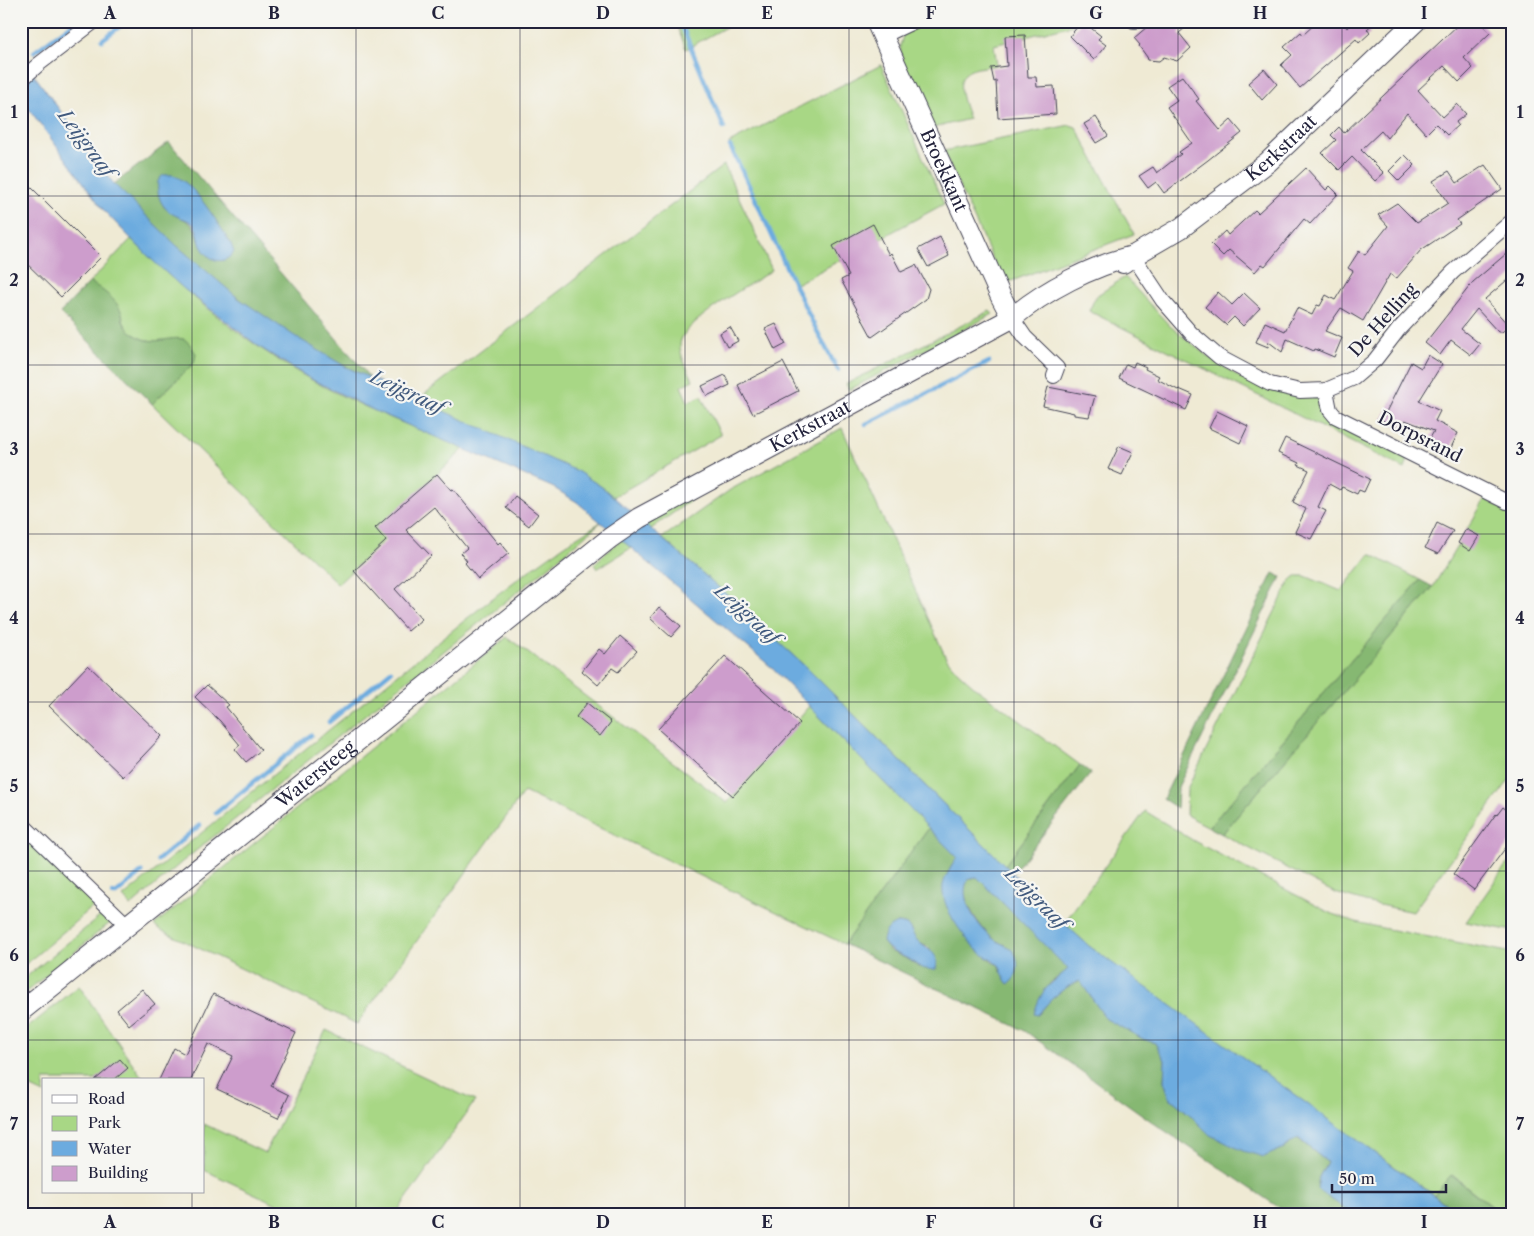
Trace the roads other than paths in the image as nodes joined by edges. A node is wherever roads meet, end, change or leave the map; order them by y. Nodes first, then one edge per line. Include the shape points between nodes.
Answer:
1 (96, 21) edge
2 (915, 21) edge
3 (1416, 21) edge
4 (880, 29) edge
5 (21, 80) edge
6 (1513, 220) edge
7 (1133, 256) junction
8 (1012, 318) junction
9 (1054, 376) dead end
10 (1326, 390) junction
11 (1513, 502) edge
12 (610, 538) joint
13 (21, 822) edge
14 (128, 926) junction
15 (21, 1011) edge

1 - 5 street
2 - 4 street
3 - 7 street, Kerkstraat via 1268,162 1182,228
4 - 8 street, Broekkant
6 - 10 street, De Helling via 1453,272 1399,329 1375,360 1354,378
7 - 8 street, Kerkstraat via 1116,260 1069,282 1030,302
7 - 10 street, De Helling via 1163,301 1190,333 1219,357 1270,384 1300,391
8 - 9 street via 1025,337 1057,368
8 - 12 street, Kerkstraat via 639,518
10 - 11 street, Dorpsrand via 1330,410 1335,416 1507,502
12 - 14 street, Watersteeg
13 - 14 street
14 - 15 street, Watersteeg

